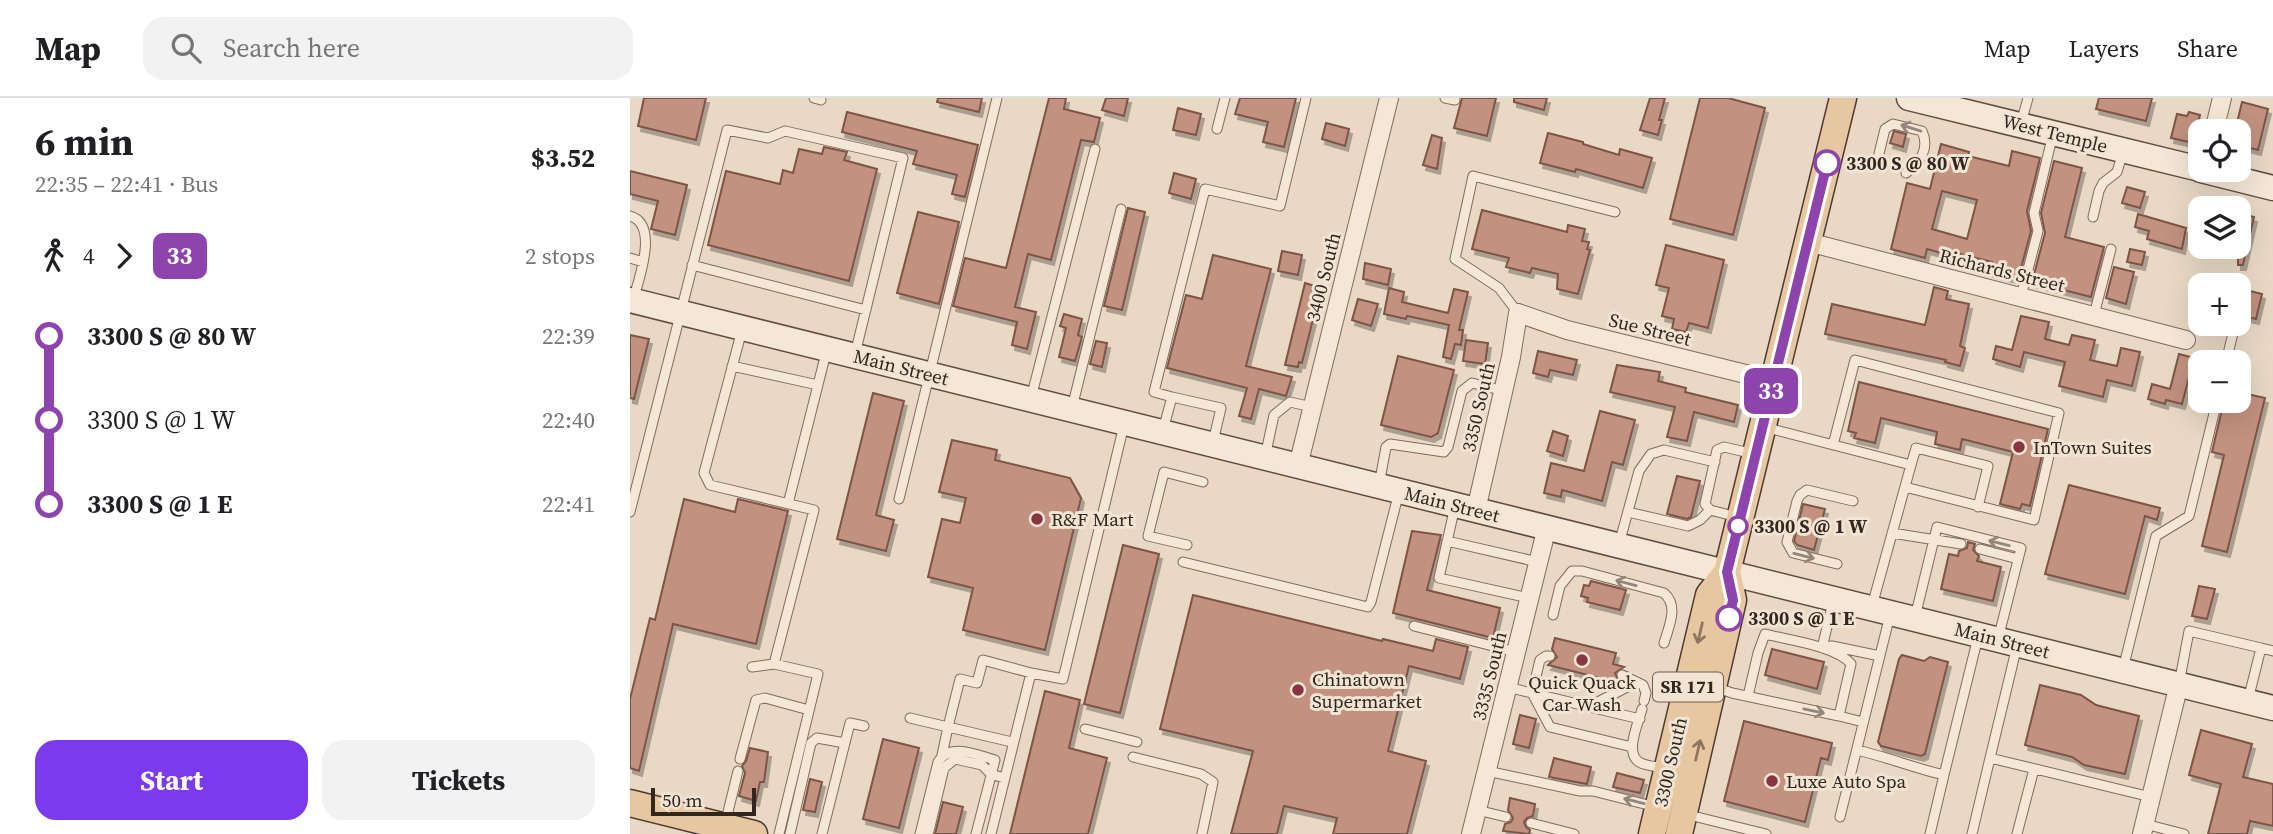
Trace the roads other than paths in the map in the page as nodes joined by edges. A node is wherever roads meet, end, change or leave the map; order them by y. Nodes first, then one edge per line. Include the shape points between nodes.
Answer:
1 (997, 98) edge
2 (1225, 98) edge
3 (1306, 98) edge
4 (1389, 98) edge
5 (1843, 98) edge
6 (1909, 98) edge
7 (2028, 98) edge
8 (2222, 98) edge
9 (2217, 119) edge
10 (2021, 124) junction
11 (1217, 129) dead end
12 (2053, 132) junction
13 (1095, 149) dead end
14 (2123, 150) junction
15 (1877, 162) dead end
16 (2188, 166) edge
17 (1906, 173) dead end
18 (2249, 182) edge
19 (2273, 188) edge
20 (1121, 209) dead end
21 (1615, 212) dead end
22 (630, 216) edge
23 (2093, 217) dead end
24 (1808, 242) junction
25 (2111, 249) dead end
26 (630, 258) edge
27 (643, 261) junction
28 (692, 265) junction
29 (2021, 296) junction
30 (632, 300) edge
31 (866, 310) junction
32 (680, 313) junction
33 (1518, 313) junction
34 (2094, 315) junction
35 (742, 328) junction
36 (2186, 340) dead end
37 (827, 349) junction
38 (855, 356) junction
39 (732, 366) junction
40 (928, 374) junction
41 (1774, 381) junction
42 (818, 385) junction
43 (1504, 391) junction
44 (1172, 397) junction
45 (1030, 399) junction
46 (1312, 407) junction
47 (1071, 410) junction
48 (2214, 413) edge
49 (1124, 423) junction
50 (1763, 426) junction
51 (1163, 432) junction
52 (1833, 444) junction
53 (1213, 445) junction
54 (1756, 454) junction
55 (1265, 458) junction
56 (1715, 462) junction
57 (1911, 465) junction
58 (1298, 466) junction
59 (1203, 482) dead end
60 (1905, 487) junction
61 (1389, 488) junction
62 (899, 499) dead end
63 (1853, 501) dead end
64 (788, 504) junction
65 (1465, 507) junction
66 (1978, 507) junction
67 (1710, 510) junction
68 (630, 512) edge
69 (1628, 512) junction
70 (1740, 517) junction
71 (1547, 527) junction
72 (1892, 533) junction
73 (1934, 539) junction
74 (1447, 541) junction
75 (1961, 544) dead end
76 (1187, 545) dead end
77 (1619, 545) junction
78 (1980, 549) dead end
79 (2018, 559) junction
80 (1183, 562) dead end
81 (1538, 562) junction
82 (1837, 564) dead end
83 (1727, 572) junction
84 (1529, 598) junction
85 (1834, 599) junction
86 (1881, 611) junction
87 (1553, 615) dead end
88 (1915, 619) junction
89 (1414, 626) dead end
90 (1998, 640) junction
91 (1664, 643) dead end
92 (1822, 648) junction
93 (2261, 648) junction
94 (2273, 651) edge
95 (1516, 652) junction
96 (1550, 656) dead end
97 (1880, 656) junction
98 (774, 664) junction
99 (752, 667) dead end
100 (2123, 670) junction
101 (1031, 673) junction
102 (1622, 675) dead end
103 (1637, 682) junction
104 (2179, 684) junction
105 (1507, 687) junction
106 (1713, 687) junction
107 (1532, 693) junction
108 (1748, 696) junction
109 (2248, 701) junction
110 (1590, 706) junction
111 (2273, 708) edge
112 (809, 710) junction
113 (1642, 710) junction
114 (1839, 716) junction
115 (910, 718) dead end
116 (1863, 722) junction
117 (864, 726) dead end
118 (948, 727) junction
119 (1084, 730) dead end
120 (1012, 742) junction
121 (1137, 742) dead end
122 (845, 743) junction
123 (1632, 747) junction
124 (1857, 750) junction
125 (942, 755) junction
126 (1133, 757) dead end
127 (1990, 758) junction
128 (740, 759) dead end
129 (1668, 769) junction
130 (2034, 769) junction
131 (738, 771) dead end
132 (1487, 771) junction
133 (991, 774) junction
134 (1944, 775) junction
135 (1004, 778) junction
136 (2151, 797) junction
137 (630, 803) edge
138 (1477, 810) junction
139 (1506, 817) dead end
140 (1840, 817) dead end
141 (1674, 819) edge
142 (1531, 823) dead end
143 (724, 827) junction
144 (2144, 829) edge
145 (1738, 831) edge
146 (754, 834) edge
147 (779, 834) edge
148 (790, 834) edge
149 (822, 834) edge
150 (923, 834) edge
151 (976, 834) edge
152 (991, 834) edge
153 (1202, 834) edge
154 (1471, 834) edge
155 (1574, 834) edge
156 (1652, 834) edge
157 (1766, 834) edge
158 (1930, 834) edge
159 (1972, 834) edge
160 (2017, 834) edge
161 (2184, 834) edge

1 - 40 lane
2 - 11 lane
3 - 44 lane via 1280,206 1205,189 1154,392
4 - 46 street, 3400 South
5 - 24 main road, 3300 South / SR 171
6 - 10 street, West Temple
7 - 10 lane
8 - 9 street
10 - 12 street, West Temple
12 - 14 street, West Temple
12 - 29 lane via 2034,213 2038,231
13 - 45 lane
14 - 16 street, West Temple
14 - 23 lane via 2117,172 2102,183
17 -> 15 lane via 1918,165 1926,139 1922,131 1893,124 1885,129
18 - 19 street, West Temple
20 - 47 lane
21 - 33 lane via 1472,176 1455,259 1499,288
22 - 27 lane via 644,232
24 - 29 street, Richards Street
24 - 41 main road, 3300 South / SR 171
25 - 34 lane
26 - 27 lane
27 - 30 lane
28 - 31 lane
28 - 31 lane via 727,130 768,138 785,131 903,158
28 - 32 lane
29 - 34 street, Richards Street
30 - 32 street, Main Street
31 - 38 lane
32 - 35 street, Main Street
32 - 68 lane
33 - 41 street, Sue Street via 1567,330
33 - 43 street, 3350 South
34 - 36 street, Richards Street
35 - 37 street, Main Street
35 - 39 lane
37 - 38 street, Main Street
37 - 42 lane
38 - 40 street, Main Street
39 - 42 lane
39 - 64 lane via 704,472 706,480 710,485
40 - 45 street, Main Street
40 - 62 lane
41 - 50 main road, 3300 South / SR 171
42 - 64 lane
43 - 61 lane via 1467,385 1444,452 1386,447
43 - 65 street, 3350 South
44 - 51 lane
44 - 53 lane via 1221,408
45 - 47 street, Main Street
46 - 55 lane via 1290,402 1274,415
46 - 58 street, 3400 South
47 - 49 street, Main Street
48 - 100 lane via 2189,516 2156,536
49 - 51 street, Main Street
49 - 101 lane via 1063,679
50 - 52 lane
50 - 54 main road, 3300 South / SR 171
51 - 53 street, Main Street
52 - 57 lane
52 - 66 lane via 1855,360 2059,413 2034,520
53 - 55 street, Main Street
54 - 56 lane via 1724,447 1717,450
54 - 70 main road, 3300 South / SR 171
55 - 58 street, Main Street
56 - 67 lane via 1704,503
56 - 69 lane via 1664,450 1651,454 1639,471
57 - 60 lane
57 - 66 lane via 1916,448 1988,466
58 - 61 street, Main Street
59 - 76 lane via 1164,472 1148,536
60 - 66 lane
60 - 72 lane
61 - 65 street, Main Street
61 - 80 lane via 1368,607
63 -> 82 lane via 1807,490 1797,501 1787,542 1790,551
64 - 98 lane via 814,510
65 - 71 street, Main Street
65 - 74 lane
67 - 69 lane via 1688,526
67 - 70 lane
69 - 77 lane
70 - 83 main road, 3300 South / SR 171
71 - 77 street, Main Street
71 - 81 street, 3335 South
72 - 73 lane
72 - 86 lane
73 - 75 lane
79 -> 73 lane via 2021,548 1937,527
73 - 88 lane
74 - 81 lane
74 - 84 lane via 1439,578
77 - 83 street, Main Street
78 - 79 lane
79 - 90 lane
81 - 84 street, 3335 South
83 - 85 street, Main Street
83 - 106 main road, 3300 South / SR 171 via 1733,600
83 -> 129 main road, 3300 South / SR 171 via 1709,595
84 - 95 street, 3335 South
85 - 86 street, Main Street
85 - 92 lane
86 - 88 street, Main Street
86 - 97 lane
91 -> 87 lane via 1670,598 1582,571 1565,577
88 - 90 street, Main Street
89 - 95 lane
90 - 100 street, Main Street
90 - 127 lane
90 - 134 lane
92 - 97 lane
92 - 108 lane via 1765,634
92 - 114 lane via 1851,664
93 - 94 lane
93 - 104 lane via 2189,631
93 - 109 lane
95 - 105 street, 3335 South
96 - 107 lane via 1540,660
97 - 116 lane
98 - 99 lane
98 - 112 lane via 818,674
100 - 104 street, Main Street
101 - 118 lane via 983,660 978,683 960,679
101 - 120 lane
102 - 103 lane
103 - 110 lane
103 - 113 lane via 1646,693
104 - 109 street, Main Street
104 - 136 street
105 - 107 lane
105 - 132 street, 3335 South
106 - 108 lane
141 -> 106 main road, 3300 South / SR 171
107 - 110 lane
107 - 123 lane via 1550,727
108 -> 114 lane
109 - 111 street, Main Street
110 - 113 lane
112 - 128 lane via 765,698 756,700
112 - 147 lane
113 - 123 lane
114 - 116 lane
115 - 118 lane
116 - 124 lane
117 - 122 lane via 850,723
118 - 120 lane
118 - 125 lane
119 - 121 lane
120 - 135 lane
122 - 148 lane via 817,738 811,743
122 - 149 lane
123 - 129 lane via 1639,762
124 - 134 lane
124 - 140 lane
125 - 133 lane via 954,751 995,760
125 - 150 lane
126 - 153 lane via 1213,782
127 - 130 lane
127 - 159 lane
129 - 141 main road, 3300 South / SR 171
130 - 136 lane
130 - 160 lane
131 - 143 lane
132 - 138 street, 3335 South
141 -> 132 lane via 1609,795
133 - 135 lane
133 - 150 lane via 982,765 955,759 949,762 929,831
133 - 151 lane
134 - 158 lane
135 - 152 lane
136 - 144 street
137 - 143 main road
138 - 139 lane
138 - 154 street, 3335 South
141 - 145 lane
141 - 156 main road, 3300 South / SR 171
142 - 155 lane
143 - 146 main road
144 - 161 lane
145 - 157 lane

